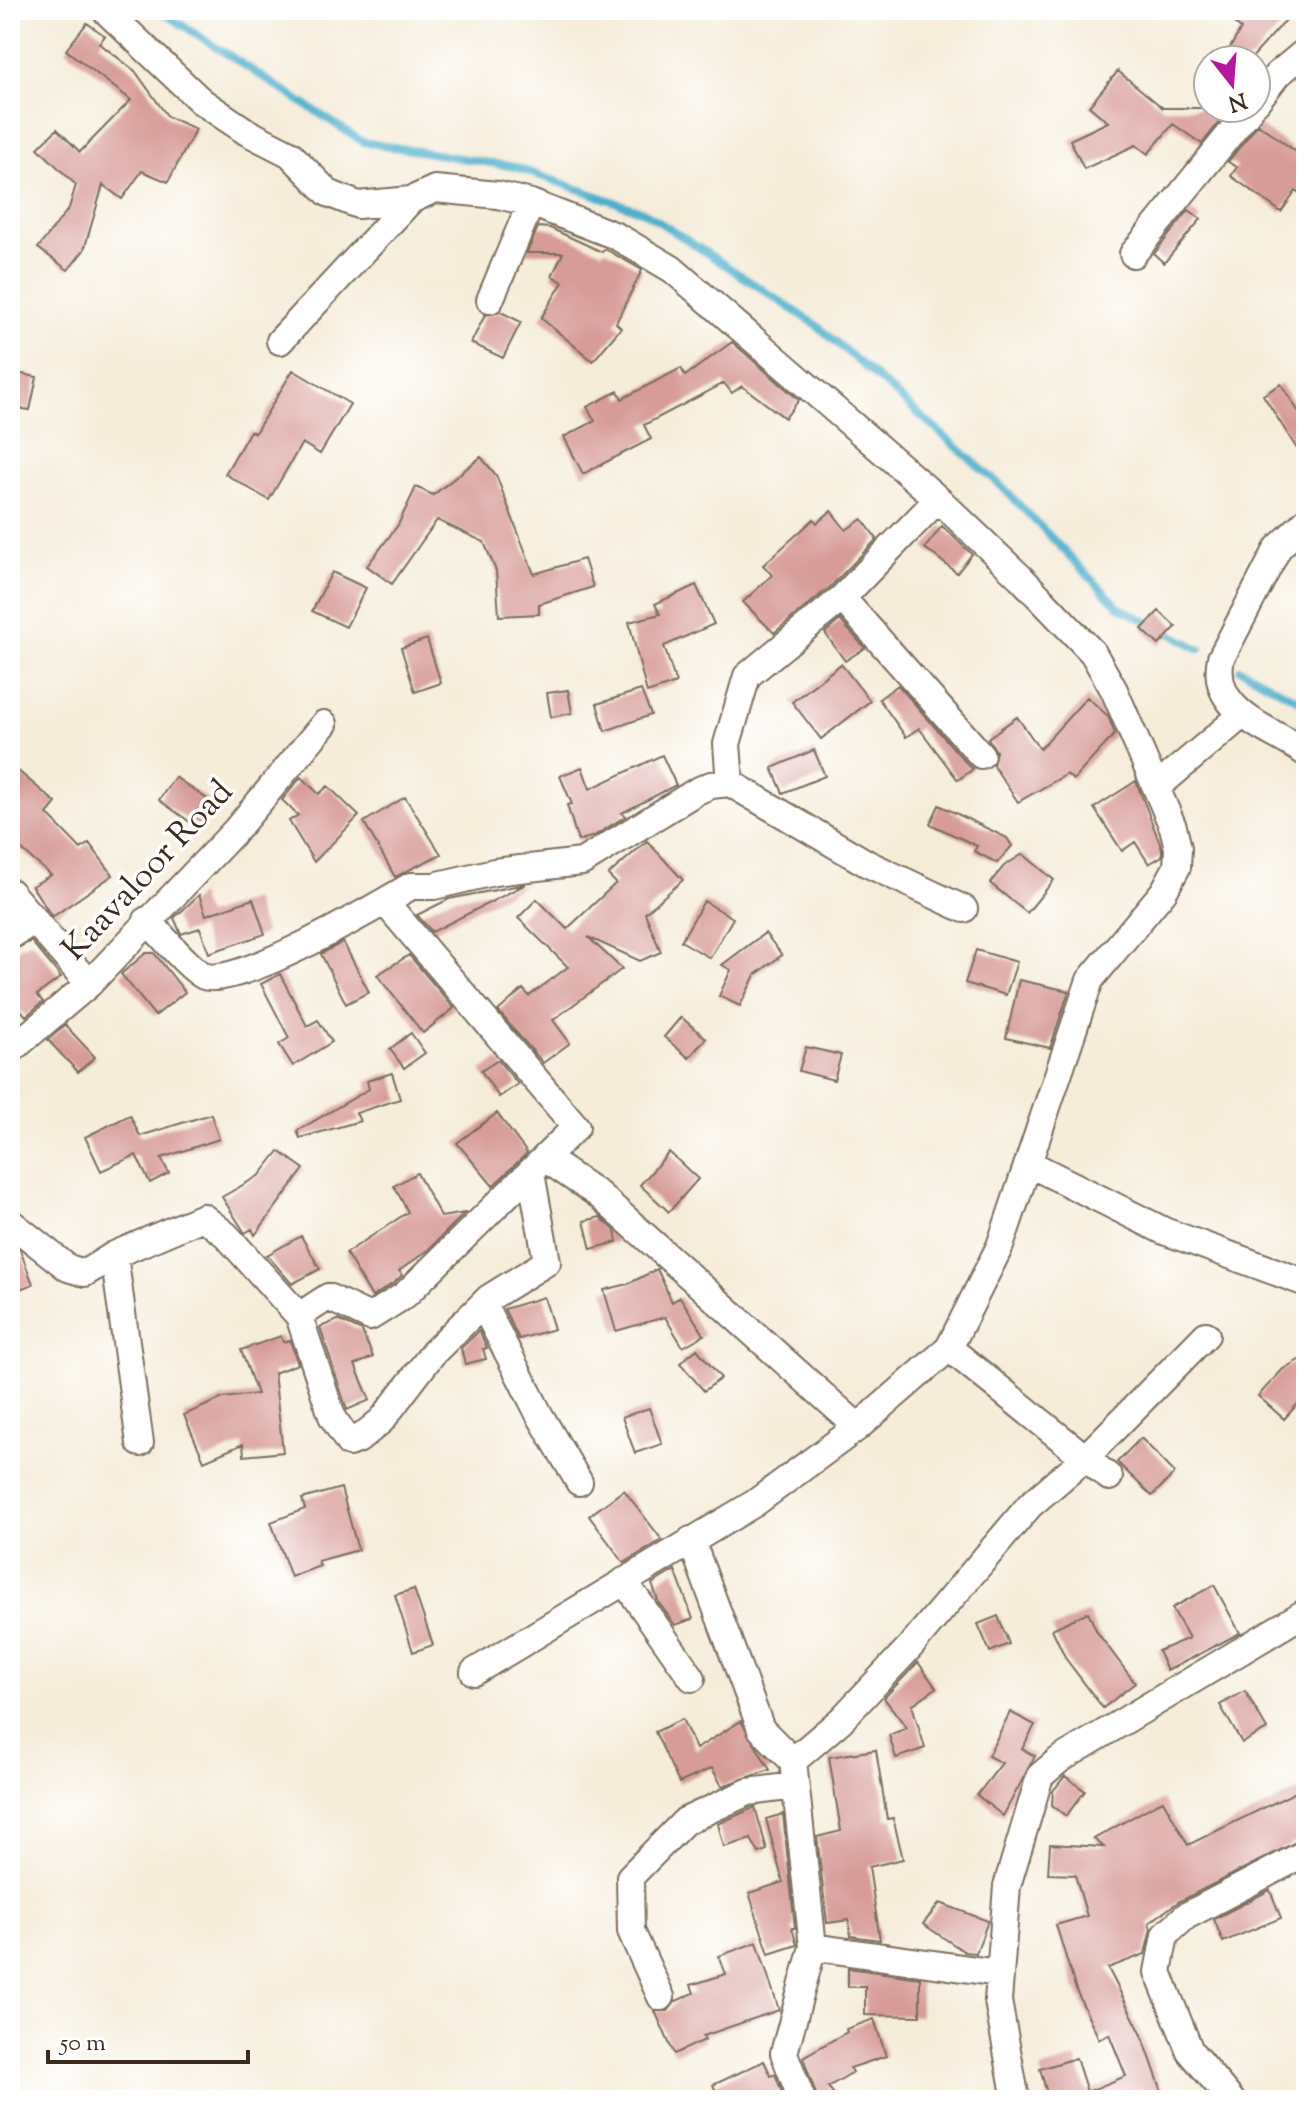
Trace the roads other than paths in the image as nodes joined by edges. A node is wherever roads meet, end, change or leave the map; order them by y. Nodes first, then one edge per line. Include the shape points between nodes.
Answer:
1 (105, 10) edge
2 (1306, 51) edge
3 (1272, 81) edge
4 (1238, 124) edge
5 (411, 200) junction
6 (531, 203) junction
7 (1133, 254) dead end
8 (490, 300) dead end
9 (280, 341) dead end
10 (938, 499) junction
11 (1306, 521) edge
12 (842, 598) junction
13 (1242, 715) junction
14 (324, 724) dead end
15 (1306, 753) edge
16 (981, 755) dead end
17 (730, 783) junction
18 (1157, 787) junction
19 (10, 892) edge
20 (385, 902) junction
21 (964, 909) dead end
22 (35, 920) junction
23 (147, 920) junction
24 (10, 936) edge
25 (89, 984) junction
26 (10, 1051) edge
27 (1028, 1163) junction
28 (538, 1166) junction
29 (10, 1222) edge
30 (114, 1255) junction
31 (1306, 1283) edge
32 (483, 1304) junction
33 (299, 1316) junction
34 (1206, 1335) dead end
35 (949, 1348) junction
36 (858, 1427) junction
37 (140, 1443) dead end
38 (1085, 1458) junction
39 (1109, 1477) dead end
40 (579, 1482) dead end
41 (691, 1540) junction
42 (624, 1581) junction
43 (1306, 1612) edge
44 (474, 1672) dead end
45 (692, 1678) dead end
46 (794, 1773) junction
47 (1306, 1853) edge
48 (813, 1947) junction
49 (998, 1973) junction
50 (661, 1997) dead end
51 (802, 2100) edge
52 (1016, 2100) edge
53 (1231, 2100) edge

1 - 5 street via 201,101 290,154 328,193 358,205
2 - 3 street
4 - 7 street
5 - 6 street via 435,189
5 - 9 street
6 - 8 street
6 - 10 street via 616,236 672,269
10 - 12 street
10 - 18 street via 1093,653
11 - 13 street via 1278,548 1221,658 1223,694
12 - 16 street
12 - 17 street via 747,676 727,744
13 - 15 street
13 - 18 street
14 - 23 street, Kaavaloor Road via 235,831
17 - 20 street via 697,791 582,862 411,886
17 - 21 street via 868,864
18 - 27 street via 1173,827 1177,867 1164,891 1090,980
19 - 22 street
20 - 23 street via 258,967 221,979 203,976
20 - 28 street via 576,1127
22 - 24 street
22 - 25 street
23 - 25 street, Kaavaloor Road
25 - 26 street, Kaavaloor Road
27 - 31 street via 1164,1231
27 - 35 street via 1000,1246
28 - 32 street via 547,1262
28 - 33 street via 405,1295 382,1310 370,1317 328,1297
28 - 36 street via 599,1195
29 - 30 street via 68,1268 85,1273
30 - 33 street via 203,1217
30 - 37 street
32 - 33 street via 433,1353 382,1420 349,1443 332,1416
32 - 40 street
34 - 38 street
35 - 36 street
35 - 38 street
36 - 41 street via 755,1503
38 - 39 street
38 - 46 street via 1030,1505
41 - 42 street
41 - 46 street via 761,1729
42 - 44 street
42 - 45 street
43 - 49 street via 1072,1751 1040,1776 1007,1886
46 - 48 street
46 - 50 street via 685,1821 630,1877 631,1931
47 - 53 street via 1186,1916 1165,1935 1158,1972 1190,2051
48 - 49 street
48 - 51 street via 784,2053
49 - 52 street

